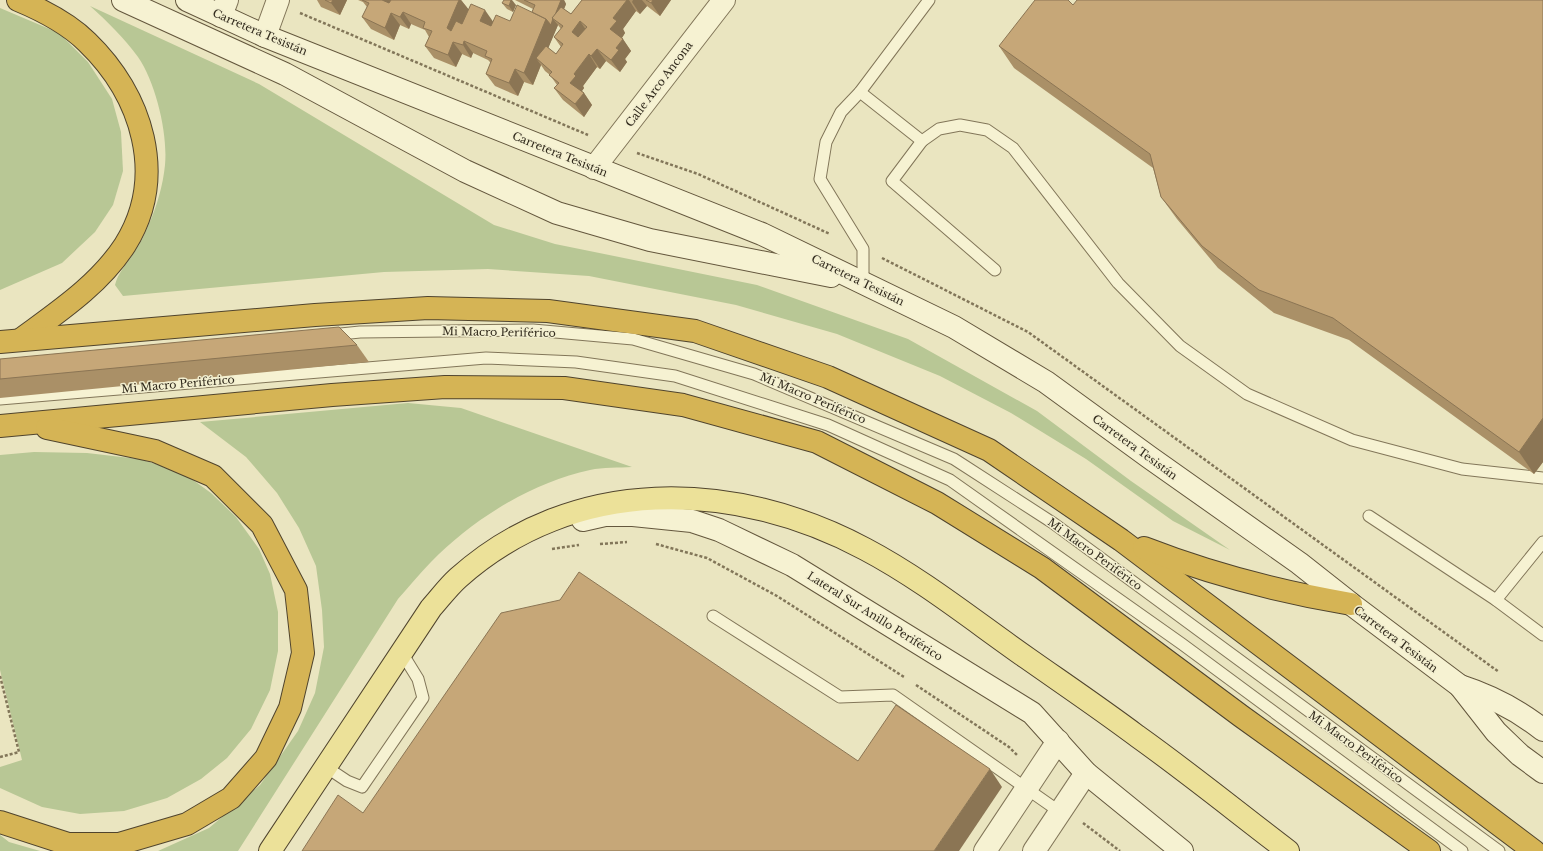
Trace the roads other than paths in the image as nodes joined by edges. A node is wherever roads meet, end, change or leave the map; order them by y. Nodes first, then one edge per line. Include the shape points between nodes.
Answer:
1 (18, 0) edge
2 (123, 0) edge
3 (187, 0) edge
4 (278, 0) edge
5 (724, 0) edge
6 (929, 0) edge
7 (224, 8) edge
8 (265, 36) junction
9 (860, 92) junction
10 (922, 141) junction
11 (594, 168) junction
12 (995, 270) dead end
13 (863, 282) junction
14 (321, 336) edge
15 (10, 341) edge
16 (0, 399) edge
17 (26, 423) junction
18 (0, 426) edge
19 (1543, 478) edge
20 (1369, 516) dead end
21 (514, 538) junction
22 (1121, 540) junction
23 (1543, 542) edge
24 (1496, 600) junction
25 (1351, 604) junction
26 (713, 616) dead end
27 (1543, 635) edge
28 (402, 653) junction
29 (1460, 686) junction
30 (1543, 730) edge
31 (1058, 741) junction
32 (326, 767) junction
33 (1543, 772) edge
34 (1086, 774) junction
35 (1030, 781) junction
36 (1062, 808) junction
37 (0, 822) edge
38 (270, 851) edge
39 (985, 851) edge
40 (1034, 851) edge
41 (1182, 851) edge
42 (1288, 851) edge
43 (1428, 851) edge
44 (1462, 851) edge
45 (1499, 851) edge
46 (1534, 851) edge

1 - 15 highway via 60,21 87,41 118,78 134,109 146,156 146,190 138,221 107,269 76,298
2 - 13 main road via 285,74 465,172 557,213 650,240
3 - 7 main road, Carretera Tesistán
4 - 8 main road
5 - 11 main road, Calle Arco Ancona
6 - 9 lane
7 - 8 main road, Carretera Tesistán
8 - 11 main road, Carretera Tesistán
9 - 10 lane
9 - 13 lane via 841,112 826,142 820,179 863,249
10 - 12 lane via 892,182
10 - 19 lane via 939,128 960,125 987,130 1013,148 1118,282 1180,346 1247,394 1352,440 1462,469
11 - 13 main road, Carretera Tesistán via 762,234
13 - 25 main road, Carretera Tesistán via 954,327 1046,382 1299,563
14 - 45 lane, Mi Macro Periférico via 360,332 533,330 633,339 754,374 954,459 1053,523
15 - 22 highway via 428,308 548,311 695,331 828,377 989,450
16 - 44 lane, Mi Macro Periférico via 486,358 576,362 675,376 828,425 950,480 1182,644
17 - 18 highway
17 - 37 highway via 155,451 213,476 262,525 296,590 303,653 290,708 266,758 231,798 187,824 119,844 68,844
17 - 43 highway via 445,387 564,388 683,405 817,442 937,503 1042,568
20 - 24 lane
21 - 28 main road via 484,557 457,579 432,608
21 - 31 main road, Lateral Sur Anillo Periférico via 605,515 664,517 692,521 719,530 792,565 1032,713
21 - 42 main road via 549,522 605,504 671,497 734,503 792,518 828,531 896,566 1138,736
22 - 25 highway via 1184,563 1245,581 1296,595
22 - 46 highway
23 - 24 lane
24 - 27 lane
25 - 29 main road, Carretera Tesistán
26 - 35 lane via 840,697 893,695
28 - 32 main road
28 - 32 lane via 418,679 423,698 362,786 347,781
29 - 30 main road via 1498,700
29 - 33 main road via 1496,732
31 - 34 main road, Lateral Sur Anillo Periférico
31 - 35 main road
32 - 38 main road
34 - 36 main road
34 - 41 main road, Lateral Sur Anillo Periférico
35 - 36 lane
35 - 39 main road
36 - 40 main road

